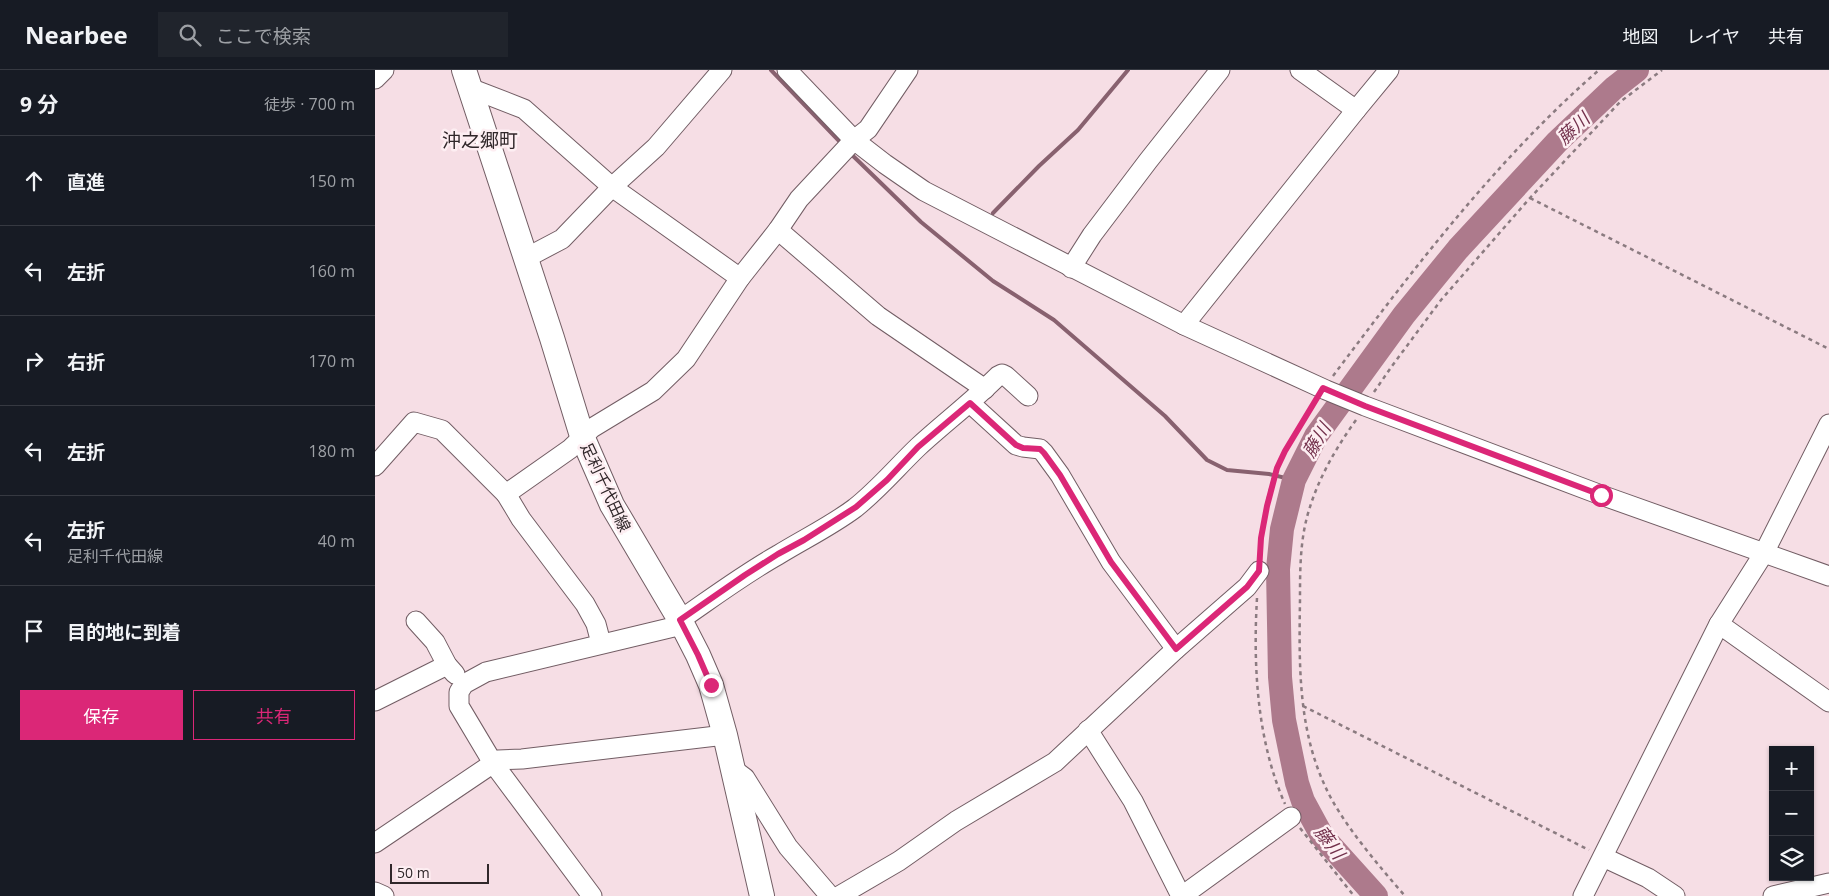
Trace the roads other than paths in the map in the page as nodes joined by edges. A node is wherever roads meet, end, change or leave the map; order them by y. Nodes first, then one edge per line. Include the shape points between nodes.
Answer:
1 (384, 70) edge
2 (722, 70) edge
3 (787, 70) edge
4 (908, 70) edge
5 (1220, 70) edge
6 (1300, 70) edge
7 (1389, 70) edge
8 (375, 79) edge
9 (467, 79) edge
10 (1356, 110) junction
11 (854, 140) junction
12 (612, 188) junction
13 (778, 230) junction
14 (525, 258) junction
15 (1071, 268) junction
16 (740, 278) junction
17 (1184, 325) junction
18 (985, 389) junction
19 (1029, 396) dead end
20 (970, 403) junction
21 (1829, 424) edge
22 (582, 436) junction
23 (377, 461) edge
24 (506, 494) junction
25 (1764, 553) junction
26 (1259, 571) road end
27 (1829, 576) edge
28 (416, 622) dead end
29 (681, 623) junction
30 (1719, 624) junction
31 (601, 643) junction
32 (1176, 649) junction
33 (447, 665) junction
34 (464, 684) junction
35 (375, 701) edge
36 (1829, 702) edge
37 (1088, 730) junction
38 (725, 735) junction
39 (493, 764) junction
40 (733, 769) junction
41 (1291, 818) road end
42 (375, 842) edge
43 (1603, 857) junction
44 (1829, 884) edge
45 (375, 892) edge
46 (384, 896) edge
47 (592, 896) edge
48 (762, 896) edge
49 (830, 896) edge
50 (839, 896) edge
51 (1181, 896) edge
52 (1583, 896) edge
53 (1675, 896) edge
54 (1773, 896) edge

1 - 8 street
2 - 12 street via 655,147
3 - 11 street
4 - 11 street via 868,129
5 - 15 street via 1092,234
6 - 10 street
7 - 10 street
9 - 12 street via 524,109
9 - 14 main road, 足利千代田線
10 - 17 street
11 - 13 street via 799,199
11 - 15 street via 923,191
12 - 14 street via 562,239
12 - 16 street
13 - 16 street
13 - 18 street via 878,316
14 - 22 main road, 足利千代田線
15 - 17 street
16 - 22 street via 686,359 653,391
17 - 25 street via 1363,406
18 - 19 street via 1002,374
18 - 20 street
20 - 29 street via 918,447 856,507 745,575
20 - 32 street via 1016,445 1040,449 1044,453 1065,482 1111,562
21 - 25 street
22 - 24 street via 570,449
22 - 29 main road, 足利千代田線 via 612,505
23 - 24 street via 414,422 442,430
24 - 31 street via 585,604 596,624
25 - 27 street
25 - 30 street
26 - 32 street via 1247,587
28 - 33 street via 435,642
29 - 31 street via 671,629
29 - 38 main road, 足利千代田線 via 711,685
30 - 36 street
30 - 43 street
31 - 34 street via 487,672
32 - 37 street
33 - 34 street
33 - 35 street
34 - 39 street via 459,692 459,706
37 - 50 street via 1047,768 956,821 899,861
37 - 51 street via 1133,802
38 - 39 street via 499,760
38 - 40 main road, 足利千代田線
39 - 42 street
39 - 47 street
40 - 48 main road, 足利千代田線
40 - 49 street via 745,778 788,847
41 - 51 street
43 - 52 street
43 - 53 street via 1648,878
44 - 54 street
45 - 46 street

